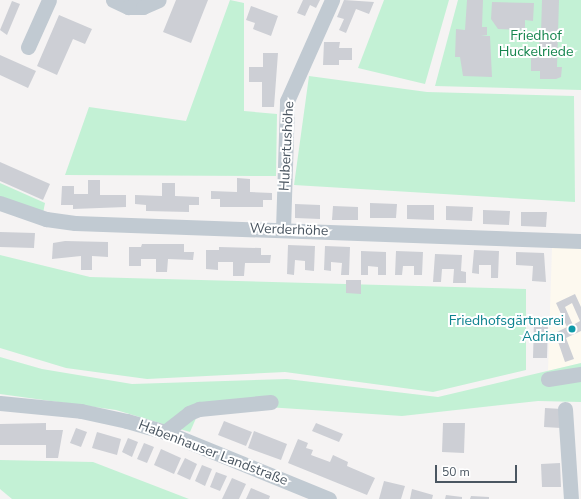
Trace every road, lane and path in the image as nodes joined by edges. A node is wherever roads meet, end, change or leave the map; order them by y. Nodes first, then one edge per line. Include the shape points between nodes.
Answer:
1 (48, 0) edge
2 (113, 0) edge
3 (159, 0) edge
4 (332, 0) edge
5 (28, 47) dead end
6 (0, 203) edge
7 (284, 230) junction
8 (581, 241) edge
9 (581, 374) edge
10 (548, 379) dead end
11 (271, 402) dead end
12 (0, 403) edge
13 (565, 409) dead end
14 (165, 432) junction
15 (329, 499) edge
16 (571, 499) edge

1 - 5 street
2 - 3 street via 128,7 143,7
4 - 7 street, Hubertushöhe via 287,101
6 - 7 street, Werderhöhe via 46,219 75,223
7 - 8 street, Werderhöhe
9 - 10 street
11 - 14 street via 199,409 189,413
12 - 14 street, Habenhauser Landstraße via 80,411
13 - 16 street
14 - 15 street, Habenhauser Landstraße

